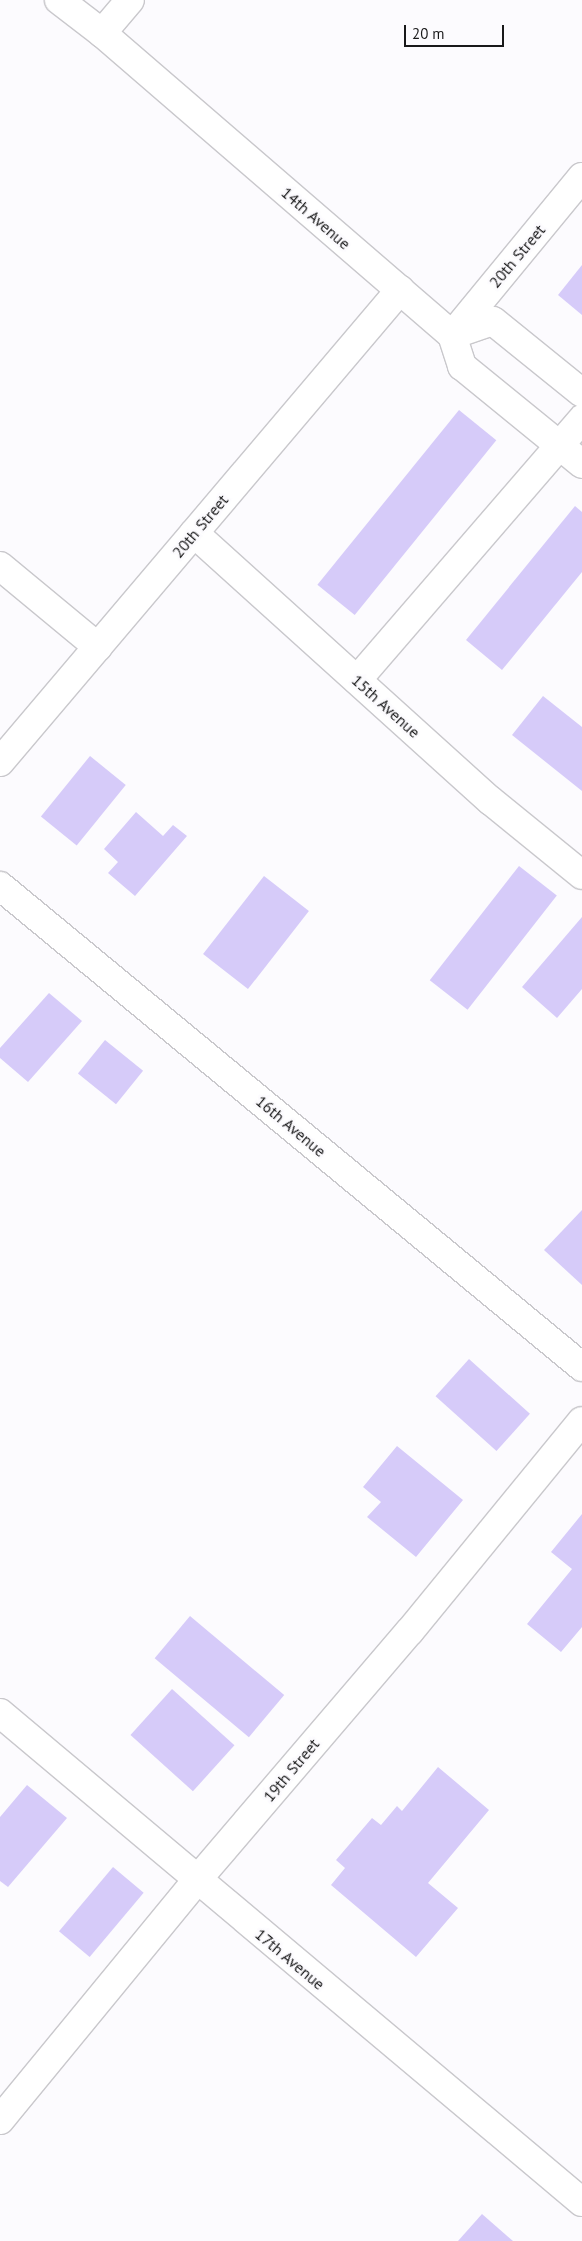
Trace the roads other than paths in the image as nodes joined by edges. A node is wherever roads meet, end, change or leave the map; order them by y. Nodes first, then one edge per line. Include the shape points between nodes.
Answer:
1 (59, 0) edge
2 (130, 0) edge
3 (102, 33) junction
4 (582, 177) edge
5 (400, 290) junction
6 (452, 335) junction
7 (582, 393) edge
8 (582, 418) edge
9 (559, 445) junction
10 (582, 464) edge
11 (194, 533) junction
12 (0, 566) edge
13 (98, 647) junction
14 (357, 680) junction
15 (0, 762) edge
16 (582, 875) edge
17 (0, 886) edge
18 (582, 1367) edge
19 (582, 1421) edge
20 (0, 1714) edge
21 (197, 1880) junction
22 (0, 2120) edge
23 (582, 2202) edge

1 - 3 street, 14th Avenue
2 - 3 street
3 - 5 street, 14th Avenue
4 - 6 street, 20th Street
5 - 6 street, 14th Avenue
5 - 11 street, 20th Street
6 - 7 street via 492,321
6 - 9 street via 462,366
8 - 9 street
9 - 10 street
9 - 14 street
11 - 13 street, 20th Street
11 - 14 street, 15th Avenue
12 - 13 street
13 - 15 street, 20th Street
14 - 16 street, 15th Avenue via 491,801
17 - 18 street, 16th Avenue
19 - 21 street, 19th Street via 404,1638
20 - 21 street, 17th Avenue
21 - 22 street, 19th Street
21 - 23 street, 17th Avenue

